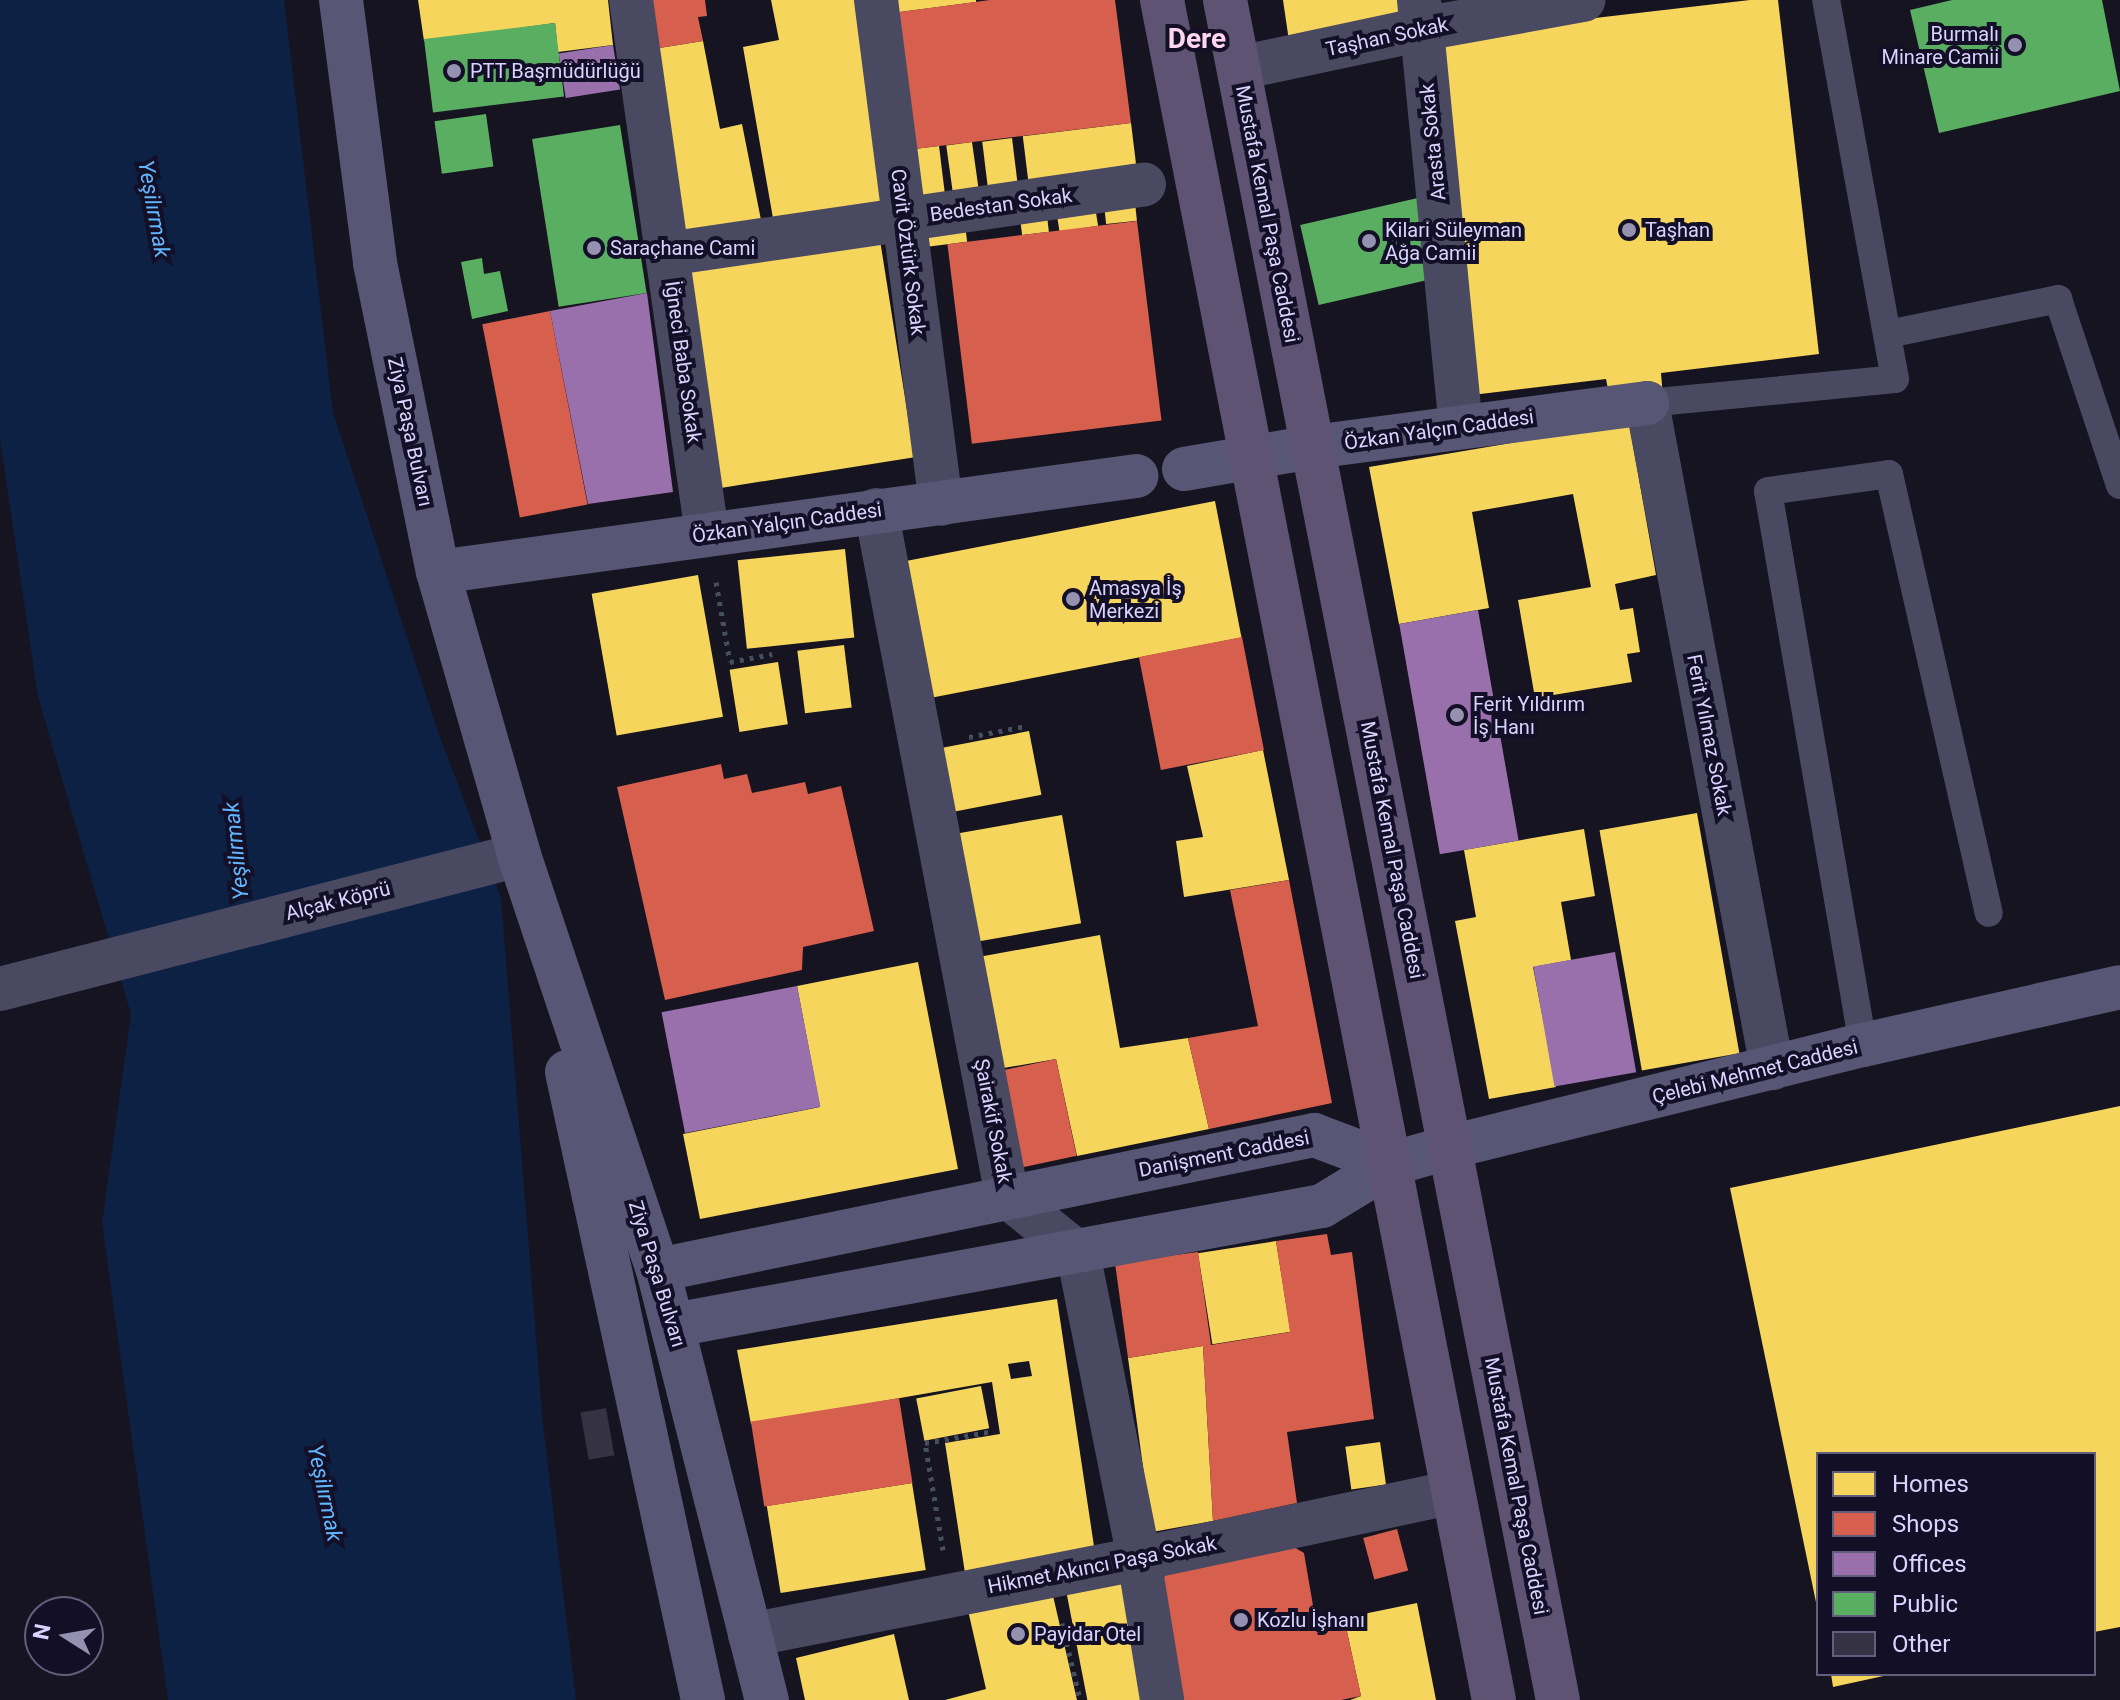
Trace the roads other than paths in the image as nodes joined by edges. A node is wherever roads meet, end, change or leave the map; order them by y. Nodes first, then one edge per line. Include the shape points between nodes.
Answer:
1 (341, 0) edge
2 (631, 0) edge
3 (876, 0) edge
4 (1162, 0) edge
5 (1225, 0) edge
6 (1583, 0) edge
7 (1826, 0) edge
8 (1420, 14) edge
9 (1239, 68) junction
10 (1144, 184) dead end
11 (904, 219) junction
12 (667, 254) junction
13 (1888, 334) junction
14 (1647, 403) junction
15 (1461, 426) junction
16 (1313, 447) junction
17 (1251, 459) junction
18 (1184, 469) dead end
19 (1136, 476) dead end
20 (2120, 485) edge
21 (941, 504) junction
22 (876, 510) junction
23 (707, 534) junction
24 (438, 572) junction
25 (519, 855) junction
26 (1989, 913) dead end
27 (2120, 987) edge
28 (0, 989) edge
29 (1863, 1045) junction
30 (1772, 1068) junction
31 (1450, 1147) junction
32 (1391, 1164) junction
33 (1007, 1196) junction
34 (1078, 1253) junction
35 (658, 1270) junction
36 (674, 1325) junction
37 (1453, 1492) junction
38 (1139, 1559) junction
39 (750, 1635) junction
40 (703, 1700) edge
41 (767, 1700) edge
42 (1162, 1700) edge
43 (1494, 1700) edge
44 (1558, 1700) edge

1 - 24 street, Ziya Paşa Bulvarı via 375,263
2 - 12 street, İğneci Baba Sokak
3 - 11 street, Cavit Öztürk Sokak
4 - 17 main road
5 - 9 main road, Mustafa Kemal Paşa Caddesi
6 - 8 street, Taşhan Sokak
7 - 13 lane
8 - 9 street, Taşhan Sokak
8 - 15 street, Arasta Sokak
9 - 16 main road, Mustafa Kemal Paşa Caddesi
10 - 11 street, Bedestan Sokak
11 - 12 street, Bedestan Sokak
11 - 21 street, Cavit Öztürk Sokak
12 - 23 street, İğneci Baba Sokak
13 - 14 lane via 1895,379
13 - 20 lane via 2058,299
14 - 15 street, Özkan Yalçın Caddesi
14 - 30 street, Ferit Yılmaz Sokak
15 - 16 street, Özkan Yalçın Caddesi
16 - 17 street, Özkan Yalçın Caddesi
16 - 31 main road, Mustafa Kemal Paşa Caddesi
17 - 18 street, Özkan Yalçın Caddesi
17 - 32 main road
19 - 21 street, Özkan Yalçın Caddesi
21 - 22 street, Özkan Yalçın Caddesi
22 - 23 street, Özkan Yalçın Caddesi
22 - 33 street, Şairakif Sokak
23 - 24 street, Özkan Yalçın Caddesi
24 - 25 street, Ziya Paşa Bulvarı
25 - 28 street, Alçak Köprü
25 - 35 street, Ziya Paşa Bulvarı
25 - 40 street, Ziya Paşa Bulvarı
26 - 29 lane via 1889,474 1768,491
27 - 29 street, Çelebi Mehmet Caddesi
29 - 30 street, Çelebi Mehmet Caddesi
30 - 31 street, Çelebi Mehmet Caddesi
31 - 32 street, Çelebi Mehmet Caddesi
31 - 44 main road, Mustafa Kemal Paşa Caddesi
32 - 33 street, Danişment Caddesi via 1314,1135
32 - 34 street via 1322,1206
32 - 37 main road
33 - 34 street, Şairakif Sokak
33 - 35 street, Danişment Caddesi
34 - 36 street
34 - 38 street
35 - 36 street, Ziya Paşa Bulvarı
36 - 39 street, Ziya Paşa Bulvarı
37 - 38 street, Hikmet Akıncı Paşa Sokak
37 - 43 main road
38 - 39 street, Hikmet Akıncı Paşa Sokak
38 - 42 street
39 - 41 street, Ziya Paşa Bulvarı

